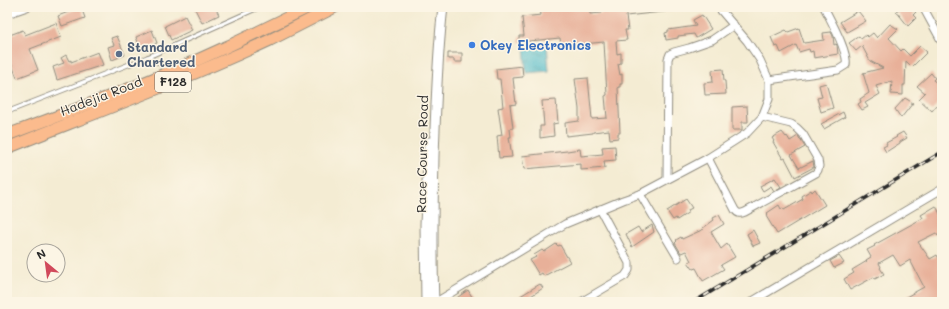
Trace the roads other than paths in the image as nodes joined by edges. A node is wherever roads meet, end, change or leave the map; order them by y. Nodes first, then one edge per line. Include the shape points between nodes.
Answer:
1 (27, 7) edge
2 (260, 7) edge
3 (309, 7) edge
4 (335, 7) edge
5 (437, 7) edge
6 (443, 7) edge
7 (718, 7) edge
8 (824, 7) edge
9 (923, 7) edge
10 (7, 14) edge
11 (734, 25) junction
12 (942, 42) edge
13 (148, 57) junction
14 (171, 71) junction
15 (769, 80) junction
16 (7, 112) edge
17 (762, 117) junction
18 (7, 136) edge
19 (7, 148) edge
20 (708, 158) junction
21 (667, 179) junction
22 (942, 189) edge
23 (640, 194) junction
24 (600, 209) junction
25 (678, 258) dead end
26 (426, 302) edge
27 (435, 302) edge
28 (581, 302) edge
29 (751, 302) edge

1 - 10 street
2 - 13 lane
3 - 14 main road, Hadejia Road / F128
4 - 19 main road, Hadejia Road / F128 via 196,72
5 - 26 street, Race Course Road via 425,224
6 - 27 street, Race Course Road via 436,100 433,212
7 - 11 street
8 - 15 street via 844,50 846,66 838,70
9 - 12 street
11 - 15 street via 760,60
11 - 21 street via 712,40 670,54
13 - 14 lane
13 - 16 lane
14 - 18 main road, Hadejia Road / F128
15 - 17 street via 768,99
17 - 20 street via 747,133
17 - 20 street via 798,128 818,160 816,173 740,214 734,210
20 - 21 street
21 - 23 street
22 - 29 street
23 - 24 street
23 - 25 street
24 - 27 street via 565,224
24 - 28 street via 629,263 629,270 625,276

